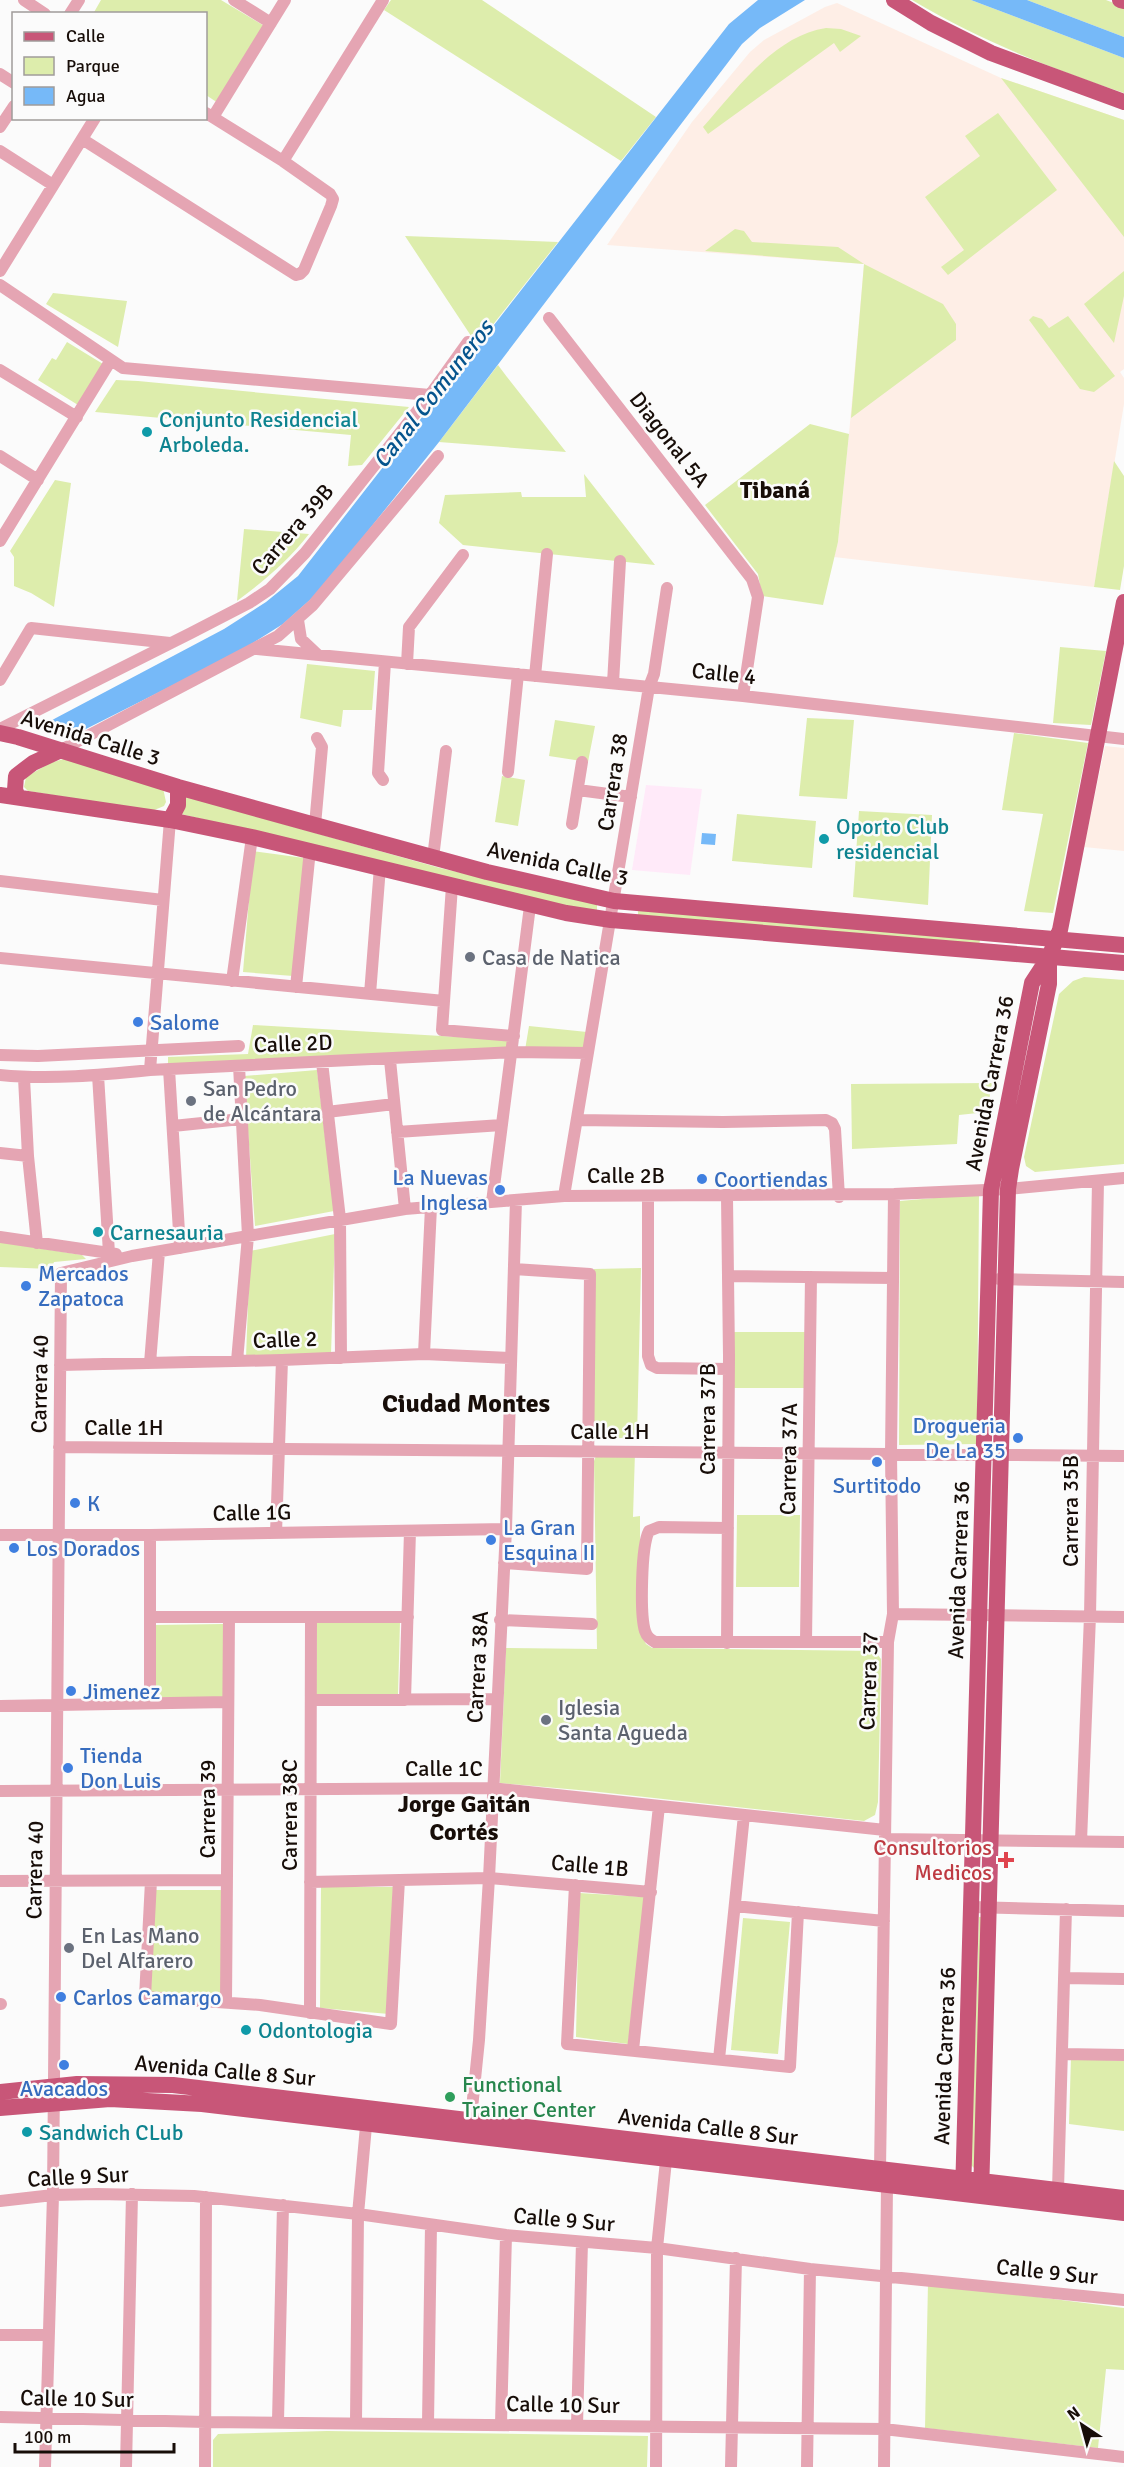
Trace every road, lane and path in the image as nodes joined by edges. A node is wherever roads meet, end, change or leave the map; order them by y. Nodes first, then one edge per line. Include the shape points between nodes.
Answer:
1 (24, 0) edge
2 (234, 0) edge
3 (285, 0) edge
4 (384, 0) edge
5 (894, 0) edge
6 (42, 12) edge
7 (271, 23) junction
8 (1124, 102) edge
9 (12, 109) edge
10 (209, 115) edge
11 (94, 120) edge
12 (0, 128) edge
13 (82, 140) junction
14 (0, 151) edge
15 (283, 161) junction
16 (53, 184) junction
17 (0, 271) edge
18 (0, 285) edge
19 (549, 318) dead end
20 (468, 342) dead end
21 (111, 360) junction
22 (0, 370) edge
23 (430, 395) junction
24 (77, 417) junction
25 (0, 456) edge
26 (438, 456) dead end
27 (38, 480) junction
28 (1, 536) edge
29 (548, 554) dead end
30 (464, 555) dead end
31 (620, 561) dead end
32 (667, 588) dead end
33 (1124, 602) edge
34 (298, 620) junction
35 (171, 643) junction
36 (256, 649) junction
37 (318, 655) junction
38 (385, 662) junction
39 (407, 664) junction
40 (518, 674) junction
41 (535, 676) junction
42 (0, 680) edge
43 (613, 683) junction
44 (649, 687) junction
45 (743, 696) junction
46 (0, 731) edge
47 (92, 734) junction
48 (1099, 737) junction
49 (317, 738) dead end
50 (1124, 739) edge
51 (61, 750) junction
52 (446, 751) dead end
53 (94, 760) junction
54 (582, 762) dead end
55 (508, 772) dead end
56 (383, 780) dead end
57 (178, 787) junction
58 (578, 790) junction
59 (0, 795) edge
60 (18, 797) junction
61 (631, 797) junction
62 (170, 820) junction
63 (572, 824) dead end
64 (315, 825) junction
65 (252, 837) junction
66 (310, 850) junction
67 (433, 858) junction
68 (380, 867) junction
69 (0, 881) edge
70 (452, 886) junction
71 (163, 900) junction
72 (614, 901) junction
73 (530, 906) junction
74 (611, 920) junction
75 (1056, 939) junction
76 (1124, 945) edge
77 (1049, 957) junction
78 (0, 958) edge
79 (1124, 963) edge
80 (157, 972) junction
81 (232, 981) junction
82 (296, 987) junction
83 (370, 994) junction
84 (444, 1001) junction
85 (514, 1036) junction
86 (239, 1046) dead end
87 (151, 1050) junction
88 (513, 1052) junction
89 (588, 1053) junction
90 (0, 1055) edge
91 (390, 1060) junction
92 (322, 1062) junction
93 (1015, 1062) junction
94 (1032, 1064) junction
95 (239, 1066) junction
96 (169, 1069) junction
97 (150, 1070) junction
98 (0, 1075) edge
99 (98, 1075) junction
100 (24, 1078) junction
101 (394, 1104) junction
102 (327, 1112) junction
103 (241, 1119) junction
104 (577, 1119) junction
105 (502, 1125) junction
106 (172, 1126) junction
107 (397, 1132) junction
108 (0, 1153) edge
109 (28, 1156) junction
110 (1124, 1178) edge
111 (1098, 1180) junction
112 (1008, 1189) junction
113 (990, 1190) junction
114 (894, 1194) junction
115 (564, 1196) junction
116 (648, 1196) junction
117 (727, 1197) junction
118 (839, 1197) junction
119 (516, 1200) junction
120 (492, 1202) junction
121 (431, 1207) junction
122 (405, 1209) junction
123 (340, 1219) junction
124 (248, 1236) junction
125 (0, 1237) edge
126 (37, 1243) junction
127 (180, 1248) junction
128 (159, 1252) junction
129 (109, 1253) junction
130 (132, 1256) junction
131 (514, 1269) junction
132 (61, 1273) joint
133 (729, 1276) junction
134 (811, 1277) junction
135 (893, 1278) junction
136 (988, 1279) junction
137 (1006, 1280) junction
138 (1096, 1282) junction
139 (1124, 1282) edge
140 (424, 1354) junction
141 (341, 1358) junction
142 (510, 1358) junction
143 (282, 1360) junction
144 (237, 1361) junction
145 (150, 1363) junction
146 (60, 1365) junction
147 (729, 1369) junction
148 (59, 1447) junction
149 (279, 1449) junction
150 (508, 1451) junction
151 (587, 1451) junction
152 (728, 1453) junction
153 (809, 1453) junction
154 (891, 1454) junction
155 (983, 1455) junction
156 (1001, 1455) junction
157 (1091, 1455) junction
158 (1124, 1456) edge
159 (728, 1528) junction
160 (506, 1529) junction
161 (410, 1531) junction
162 (276, 1533) junction
163 (0, 1535) edge
164 (58, 1535) junction
165 (150, 1535) junction
166 (504, 1563) junction
167 (892, 1614) junction
168 (979, 1615) junction
169 (997, 1615) junction
170 (1090, 1616) junction
171 (150, 1617) junction
172 (229, 1617) junction
173 (311, 1617) junction
174 (408, 1617) junction
175 (1124, 1617) edge
176 (500, 1620) junction
177 (592, 1624) dead end
178 (806, 1641) junction
179 (888, 1641) junction
180 (727, 1643) junction
181 (497, 1699) junction
182 (310, 1700) junction
183 (405, 1700) junction
184 (228, 1702) junction
185 (150, 1703) junction
186 (57, 1705) junction
187 (0, 1706) edge
188 (491, 1788) junction
189 (310, 1789) junction
190 (56, 1790) junction
191 (228, 1790) junction
192 (0, 1791) edge
193 (659, 1806) junction
194 (744, 1815) junction
195 (885, 1834) junction
196 (973, 1840) junction
197 (991, 1840) junction
198 (1081, 1841) junction
199 (1124, 1842) edge
200 (489, 1878) junction
201 (227, 1880) junction
202 (399, 1880) junction
203 (0, 1881) edge
204 (55, 1881) junction
205 (151, 1881) junction
206 (310, 1882) junction
207 (575, 1885) junction
208 (651, 1892) junction
209 (735, 1906) junction
210 (971, 1907) junction
211 (989, 1907) junction
212 (1066, 1909) junction
213 (1124, 1911) edge
214 (798, 1912) junction
215 (884, 1921) junction
216 (1064, 1978) junction
217 (1124, 1979) edge
218 (226, 2002) junction
219 (310, 2013) junction
220 (633, 2050) junction
221 (1062, 2054) junction
222 (1124, 2055) edge
223 (719, 2059) junction
224 (0, 2092) edge
225 (53, 2094) junction
226 (0, 2108) edge
227 (367, 2116) junction
228 (470, 2128) junction
229 (667, 2151) junction
230 (880, 2169) junction
231 (887, 2186) junction
232 (963, 2187) junction
233 (981, 2189) junction
234 (1058, 2190) junction
235 (132, 2194) junction
236 (53, 2195) junction
237 (206, 2197) junction
238 (1124, 2198) edge
239 (0, 2201) edge
240 (283, 2205) junction
241 (1124, 2213) edge
242 (358, 2214) junction
243 (431, 2225) junction
244 (506, 2235) junction
245 (582, 2242) junction
246 (657, 2248) junction
247 (736, 2258) junction
248 (810, 2269) junction
249 (886, 2276) junction
250 (1124, 2300) edge
251 (0, 2335) edge
252 (48, 2335) junction
253 (0, 2417) edge
254 (46, 2418) junction
255 (128, 2419) junction
256 (278, 2421) junction
257 (206, 2422) junction
258 (356, 2422) junction
259 (428, 2423) junction
260 (501, 2424) junction
261 (577, 2425) junction
262 (656, 2426) junction
263 (732, 2427) junction
264 (808, 2428) junction
265 (884, 2429) junction
266 (1124, 2457) edge
267 (45, 2467) edge
268 (126, 2467) edge
269 (206, 2467) edge
270 (656, 2467) edge
271 (731, 2467) edge
272 (807, 2467) edge
273 (884, 2467) edge

1 - 6 street
2 - 7 street
3 - 7 street
4 - 15 street
5 - 8 main road via 990,53
7 - 10 street
9 - 12 street
10 - 15 street
11 - 13 street
13 - 15 street via 300,272 333,199
13 - 16 street
14 - 16 street
16 - 17 street
18 - 21 street
19 - 45 street, Diagonal 5A via 752,579 758,597
20 - 23 street, Carrera 39B
21 - 23 street via 134,370
21 - 24 street
22 - 24 street
23 - 35 street, Carrera 39B via 287,573 249,603
24 - 27 street
25 - 27 street
26 - 34 street
27 - 28 street
29 - 41 street
30 - 39 street via 409,627
31 - 43 street
32 - 44 street, Carrera 38
33 - 48 main road, Avenida Carrera 36
34 - 36 street
34 - 37 street via 301,639
35 - 42 street via 31,628
35 - 46 street, Carrera 39B
36 - 37 street, Calle 4
36 - 47 street
37 - 38 street, Calle 4
38 - 39 street, Calle 4
38 - 56 street via 378,773
39 - 40 street, Calle 4
40 - 41 street, Calle 4
40 - 55 street
41 - 43 street, Calle 4
43 - 44 street, Calle 4
44 - 45 street, Calle 4
44 - 61 street, Carrera 38
45 - 48 street, Calle 4
46 - 51 main road, Avenida Calle 3
47 - 51 street
47 - 53 street
48 - 50 street, Calle 4
48 - 75 main road, Avenida Carrera 36
49 - 64 street via 322,747
51 - 53 main road, Avenida Calle 3
51 - 60 main road via 16,776
52 - 67 street
53 - 57 main road, Avenida Calle 3
54 - 58 street
57 - 62 main road via 178,805
57 - 64 main road, Avenida Calle 3
58 - 61 street
58 - 63 street
59 - 60 main road, Avenida Calle 3
60 - 62 main road, Avenida Calle 3
61 - 72 street, Carrera 38
62 - 65 main road, Avenida Calle 3
62 - 71 street
64 - 67 main road, Avenida Calle 3
65 - 66 main road, Avenida Calle 3
65 - 81 street
66 - 68 main road, Avenida Calle 3
66 - 82 street
67 - 72 main road, Avenida Calle 3
68 - 70 main road, Avenida Calle 3
68 - 83 street
69 - 71 street
70 - 73 main road, Avenida Calle 3
70 - 84 street
71 - 80 street
72 - 74 street, Carrera 38
72 - 75 main road, Avenida Calle 3
73 - 74 main road, Avenida Calle 3
73 - 85 street
74 - 77 main road, Avenida Calle 3
74 - 89 street, Carrera 38
75 - 76 main road, Avenida Calle 3
75 - 77 main road, Avenida Carrera 36
77 - 79 main road, Avenida Calle 3
77 - 93 main road, Avenida Carrera 36 via 1032,983
77 - 94 main road, Avenida Carrera 36 via 1049,984
78 - 80 street
80 - 81 street
80 - 87 street
81 - 82 street
82 - 83 street
83 - 84 street
84 - 85 street via 442,1030
85 - 88 street
86 - 87 street
87 - 90 street
87 - 97 street
88 - 89 street, Calle 2D
88 - 91 street, Calle 2D
88 - 105 street
89 - 104 street, Carrera 38
91 - 92 street, Calle 2D
91 - 101 street
92 - 95 street, Calle 2D
92 - 102 street
93 - 94 main road
93 - 113 main road, Avenida Carrera 36
94 - 112 main road, Avenida Carrera 36
95 - 96 street, Calle 2D
95 - 103 street
96 - 97 street, Calle 2D
96 - 106 street
97 - 99 street, Calle 2D
98 - 100 street, Calle 2D
99 - 100 street, Calle 2D
99 - 129 street
100 - 109 street
101 - 102 street
101 - 107 street
102 - 123 street
103 - 106 street
103 - 124 street
104 - 115 street, Carrera 38
104 - 118 street via 826,1120 835,1129
105 - 107 street
105 - 120 street
106 - 127 street
107 - 122 street
108 - 109 street
109 - 126 street
110 - 111 street, Calle 2B
111 - 112 street, Calle 2B
111 - 138 street, Carrera 35B
112 - 113 street, Calle 2B
112 - 137 main road, Avenida Carrera 36
113 - 114 street, Calle 2B
113 - 136 main road, Avenida Carrera 36
114 - 118 street, Calle 2B
114 - 135 street, Carrera 37
115 - 116 street, Calle 2B
115 - 119 street, Calle 2B
116 - 117 street, Calle 2B
116 - 147 street via 651,1365
117 - 118 street, Calle 2B
117 - 133 street, Carrera 37B
119 - 120 street, Calle 2B
119 - 131 street, Carrera 38A
120 - 121 street, Calle 2B
121 - 122 street, Calle 2B
121 - 140 street
122 - 123 street, Calle 2B
123 - 124 street, Calle 2B
123 - 141 street
124 - 127 street, Calle 2B
124 - 144 street
125 - 126 street, Calle 2B
126 - 129 street, Calle 2B
127 - 128 street, Calle 2B
128 - 130 street, Calle 2B
128 - 145 street
129 - 130 street, Calle 2B
130 - 132 street, Calle 2B
131 - 142 street, Carrera 38A
131 - 151 street via 590,1274
132 - 146 street, Carrera 40
133 - 134 street
133 - 147 street, Carrera 37B
134 - 135 street
134 - 153 street, Carrera 37A
135 - 154 street, Carrera 37
136 - 137 street
136 - 155 main road, Avenida Carrera 36
137 - 138 street
137 - 156 main road, Avenida Carrera 36
138 - 139 street
138 - 157 street, Carrera 35B
140 - 141 street, Calle 2
140 - 142 street, Calle 2
141 - 143 street, Calle 2
142 - 150 street, Carrera 38A
143 - 144 street, Calle 2
143 - 149 street
144 - 145 street, Calle 2
145 - 146 street, Calle 2
146 - 148 street, Carrera 40
147 - 152 street, Carrera 37B
148 - 149 street, Calle 1H
148 - 164 street, Carrera 40
149 - 150 street, Calle 1H
149 - 162 street
150 - 151 street, Calle 1H
150 - 160 street, Carrera 38A
151 - 152 street, Calle 1H
151 - 166 street via 587,1569
152 - 153 street, Calle 1H
152 - 159 street, Carrera 37B
153 - 154 street, Calle 1H
153 - 178 street, Carrera 37A
154 - 155 street, Calle 1H
154 - 167 street, Carrera 37
155 - 156 street, Calle 1H
155 - 168 main road, Avenida Carrera 36
156 - 157 street, Calle 1H
156 - 169 main road, Avenida Carrera 36
157 - 158 street, Calle 1H
157 - 170 street, Carrera 35B
159 - 180 street, Carrera 37B
159 - 180 street via 649,1530 643,1572 644,1629 648,1638 655,1642
160 - 161 street, Calle 1G
160 - 166 street, Carrera 38A
161 - 162 street, Calle 1G
161 - 174 street
162 - 165 street, Calle 1G
163 - 164 street, Calle 1G
164 - 165 street, Calle 1G
164 - 186 street, Carrera 40
165 - 171 street
166 - 176 street, Carrera 38A
167 - 168 street
167 - 179 street, Carrera 37
168 - 169 street
168 - 196 main road, Avenida Carrera 36
169 - 170 street
169 - 197 main road, Avenida Carrera 36
170 - 175 street
170 - 198 street, Carrera 35B
171 - 172 street
171 - 185 street
172 - 173 street
172 - 184 street, Carrera 39
173 - 174 street
173 - 182 street, Carrera 38C
174 - 183 street
176 - 177 street
176 - 181 street, Carrera 38A
178 - 179 street
178 - 180 street
179 - 195 street, Carrera 37
181 - 183 street
181 - 188 street, Carrera 38A
182 - 183 street
182 - 189 street, Carrera 38C
184 - 185 street
184 - 191 street, Carrera 39
185 - 186 street
186 - 187 street
186 - 190 street, Carrera 40
188 - 189 street, Calle 1C
188 - 193 street, Calle 1C
188 - 200 street, Carrera 38A
189 - 191 street, Calle 1C
189 - 206 street, Carrera 38C
190 - 191 street, Calle 1C
190 - 192 street, Calle 1C
190 - 204 street, Carrera 40
191 - 201 street, Carrera 39
193 - 194 street, Calle 1C
193 - 208 street
194 - 195 street, Calle 1C
194 - 209 street
195 - 196 street, Calle 1C
195 - 215 street, Carrera 37
196 - 197 street, Calle 1C
196 - 210 main road, Avenida Carrera 36
197 - 198 street, Calle 1C
197 - 211 main road, Avenida Carrera 36
198 - 199 street, Calle 1C
200 - 202 street, Calle 1B
200 - 207 street, Calle 1B
200 - 228 street, Carrera 38A
201 - 205 street
201 - 218 street, Carrera 39
202 - 206 street, Calle 1B
202 - 219 street via 391,2024
203 - 204 street
204 - 205 street
204 - 225 street, Carrera 40
205 - 218 street via 145,1997
206 - 219 street, Carrera 38C
207 - 208 street, Calle 1B
207 - 220 street via 567,2044
208 - 220 street
209 - 214 street
209 - 223 street
210 - 211 street
210 - 232 main road, Avenida Carrera 36
211 - 212 street
211 - 233 main road, Avenida Carrera 36
212 - 213 street
212 - 216 street
214 - 215 street
214 - 223 street via 790,2067
215 - 230 street, Carrera 37
216 - 217 street
216 - 221 street
218 - 219 street
220 - 223 street
221 - 222 street
221 - 234 street
224 - 225 main road, Avenida Calle 8 Sur
225 - 226 main road, Avenida Calle 8 Sur
225 - 227 main road, Avenida Calle 8 Sur
225 - 236 street, Carrera 40
227 - 228 main road, Avenida Calle 8 Sur
227 - 242 street
228 - 229 main road, Avenida Calle 8 Sur
229 - 230 main road, Avenida Calle 8 Sur
229 - 231 main road, Avenida Calle 8 Sur
229 - 246 street
230 - 232 main road, Avenida Calle 8 Sur
231 - 232 main road, Avenida Calle 8 Sur
231 - 249 street
232 - 233 main road, Avenida Calle 8 Sur
233 - 234 main road, Avenida Calle 8 Sur
233 - 241 main road, Avenida Calle 8 Sur
234 - 238 main road, Avenida Calle 8 Sur
235 - 236 street, Calle 9 Sur
235 - 237 street, Calle 9 Sur
235 - 255 street
236 - 239 street, Calle 9 Sur
236 - 252 street, Carrera 40
237 - 240 street, Calle 9 Sur
237 - 257 street
240 - 242 street, Calle 9 Sur
240 - 256 street
242 - 243 street, Calle 9 Sur
242 - 258 street
243 - 244 street, Calle 9 Sur
243 - 259 street
244 - 245 street, Calle 9 Sur
244 - 260 street
245 - 246 street, Calle 9 Sur
245 - 261 street
246 - 247 street, Calle 9 Sur
246 - 262 street
247 - 248 street, Calle 9 Sur
247 - 263 street
248 - 249 street, Calle 9 Sur
248 - 264 street
249 - 250 street, Calle 9 Sur
249 - 265 street
251 - 252 street
252 - 254 street, Carrera 40
253 - 254 street, Calle 10 Sur
254 - 255 street, Calle 10 Sur
254 - 267 street, Carrera 40
255 - 257 street, Calle 10 Sur
255 - 268 street
256 - 257 street, Calle 10 Sur
256 - 258 street, Calle 10 Sur
257 - 269 street
258 - 259 street, Calle 10 Sur
259 - 260 street, Calle 10 Sur
260 - 261 street, Calle 10 Sur
261 - 262 street, Calle 10 Sur
262 - 263 street, Calle 10 Sur
262 - 270 street
263 - 264 street, Calle 10 Sur
263 - 271 street
264 - 265 street, Calle 10 Sur
264 - 272 street
265 - 266 street, Calle 10 Sur
265 - 273 street

